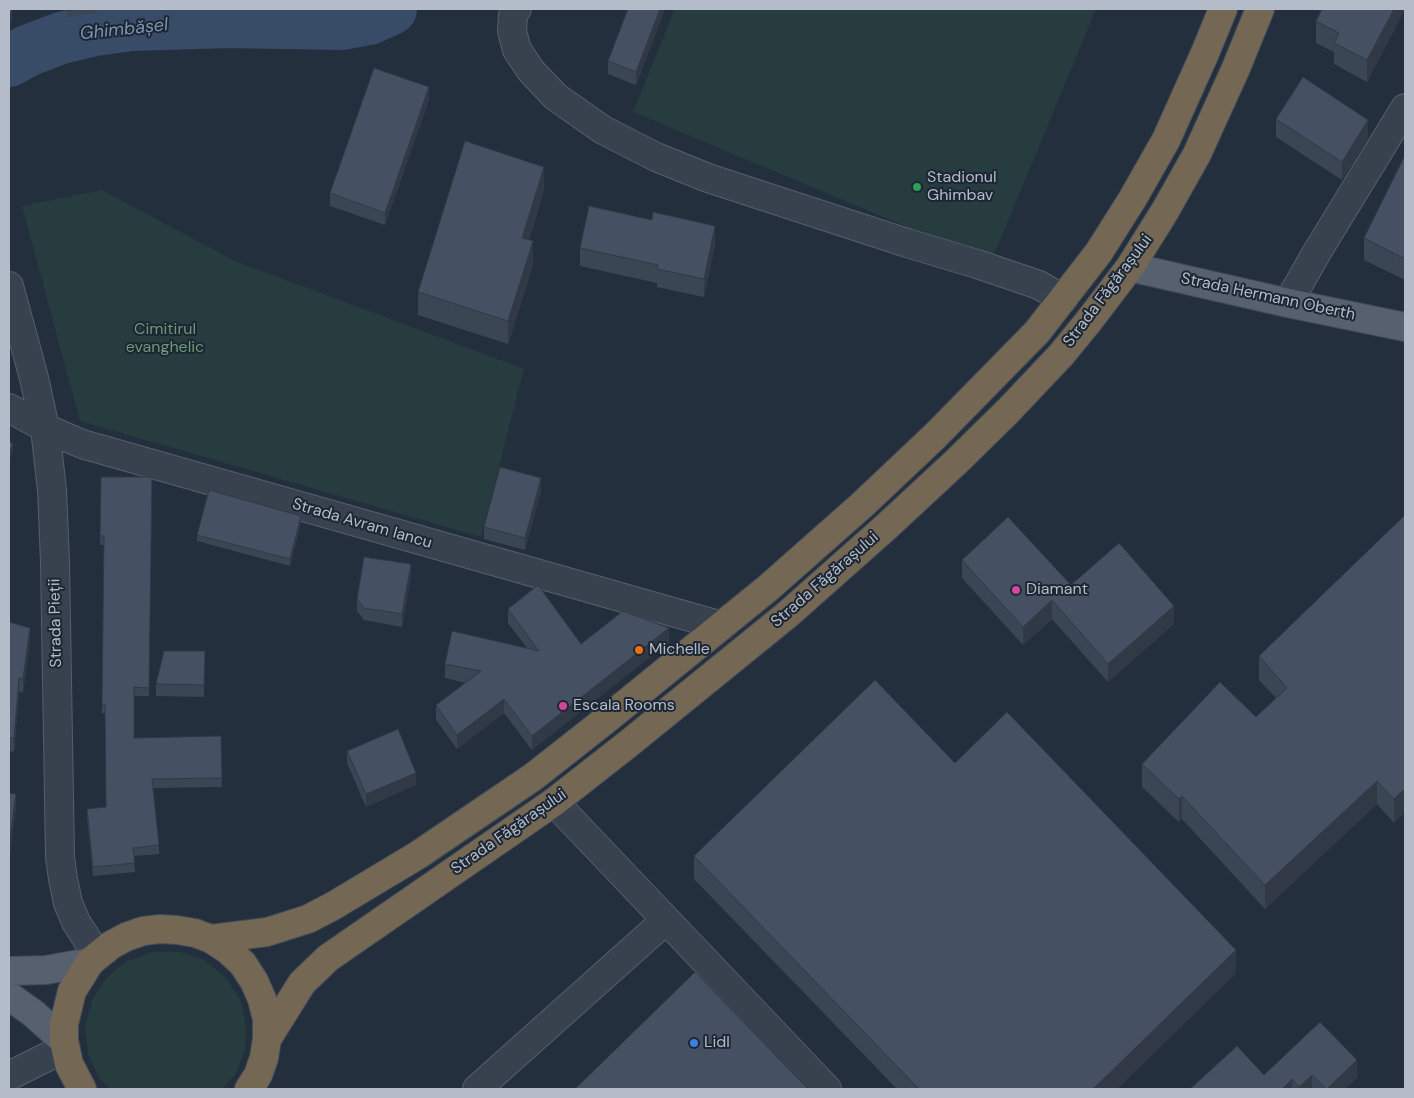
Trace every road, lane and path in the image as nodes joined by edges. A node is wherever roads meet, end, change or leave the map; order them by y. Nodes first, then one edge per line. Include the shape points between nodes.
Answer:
1 (516, 9) edge
2 (1223, 9) edge
3 (1260, 9) edge
4 (1405, 108) edge
5 (1130, 267) junction
6 (9, 286) edge
7 (1063, 299) junction
8 (1288, 303) junction
9 (1405, 327) edge
10 (9, 408) edge
11 (45, 428) junction
12 (722, 626) junction
13 (554, 802) junction
14 (666, 920) junction
15 (211, 939) junction
16 (94, 959) junction
17 (9, 971) edge
18 (9, 996) edge
19 (267, 1039) junction
20 (64, 1044) junction
21 (9, 1076) edge
22 (82, 1089) edge
23 (249, 1089) edge
24 (477, 1089) edge
25 (828, 1089) edge

1 - 7 street via 512,32 517,50 532,72 556,97 604,130 656,157 708,178 1039,285
2 - 7 highway, Strada Făgărașului via 1166,140 1099,252
3 - 5 highway, Strada Făgărașului via 1197,154
4 - 8 street
5 - 8 main road, Strada Hermann Oberth
5 - 13 highway, Strada Făgărașului via 1061,354 956,462 788,614
6 - 11 street, Strada Pieții
7 - 12 highway, Strada Făgărașului via 1037,332 935,436 815,547
8 - 9 main road, Strada Hermann Oberth
10 - 11 street, Strada Avram Iancu
11 - 12 street, Strada Avram Iancu via 82,444
11 - 16 street, Strada Pieții via 55,562 61,863 68,903
12 - 15 highway, Strada Făgărașului via 533,777 418,855 308,919 267,932
13 - 14 street
13 - 19 highway, Strada Făgărașului via 328,958 302,983
14 - 24 street
14 - 25 street
15 - 16 highway, Strada Făgărașului via 177,930 143,931 111,945
15 - 19 highway, Strada Făgărașului via 228,950 254,981 267,1019
16 - 17 main road via 46,970
16 - 20 highway, Strada Făgărașului via 72,991 64,1024
18 - 20 main road via 34,1014
19 - 23 highway, Strada Făgărașului via 258,1075
20 - 21 street
20 - 22 highway, Strada Făgărașului via 69,1064

